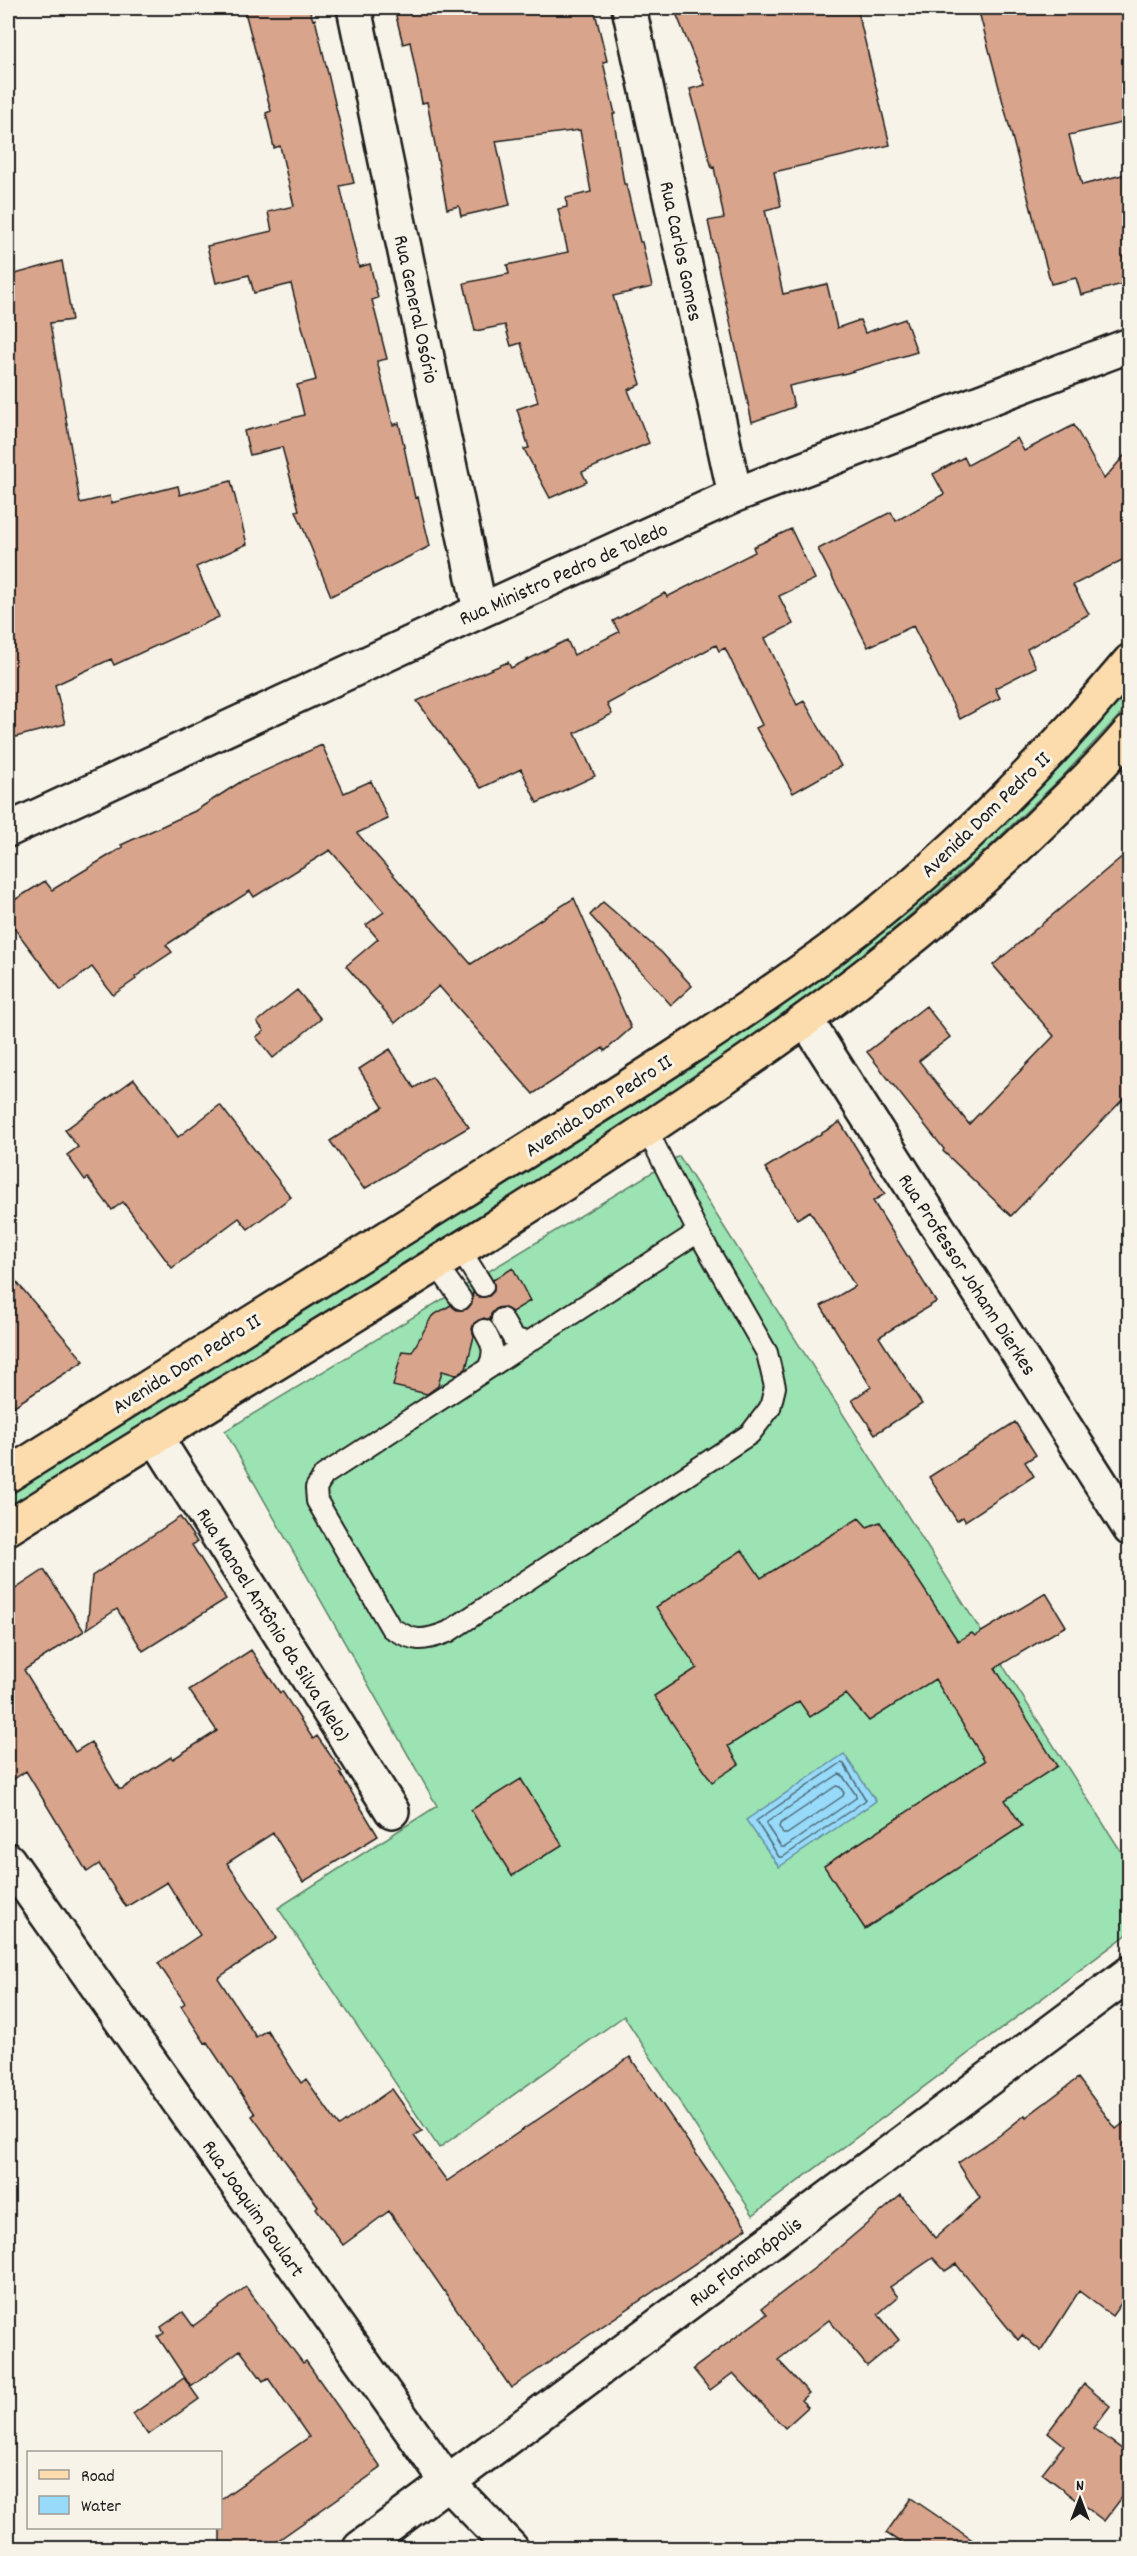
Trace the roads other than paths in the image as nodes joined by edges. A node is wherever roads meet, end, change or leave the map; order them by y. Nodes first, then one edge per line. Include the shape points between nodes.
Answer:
1 (354, 8) edge
2 (629, 8) edge
3 (1130, 345) edge
4 (735, 495) junction
5 (480, 611) junction
6 (1130, 661) edge
7 (1130, 732) edge
8 (8, 830) edge
9 (806, 1020) junction
10 (646, 1130) junction
11 (698, 1232) junction
12 (449, 1258) junction
13 (483, 1286) dead end
14 (461, 1299) dead end
15 (502, 1319) dead end
16 (484, 1330) dead end
17 (526, 1342) junction
18 (489, 1366) junction
19 (155, 1436) junction
20 (8, 1475) edge
21 (8, 1528) edge
22 (1130, 1528) edge
23 (392, 1811) dead end
24 (8, 1860) edge
25 (1130, 1973) edge
26 (448, 2483) junction
27 (360, 2548) edge
28 (511, 2548) edge

1 - 5 street, Rua General Osório
2 - 4 street, Rua Carlos Gomes
3 - 4 street, Rua Ministro Pedro de Toledo
4 - 5 street, Rua Ministro Pedro de Toledo
5 - 8 street, Rua Ministro Pedro de Toledo
6 - 20 main road, Avenida Dom Pedro II via 1024,780 921,876 836,946 565,1126
7 - 9 main road, Avenida Dom Pedro II via 1069,797 950,908
9 - 10 main road, Avenida Dom Pedro II
9 - 22 street, Rua Professor Johann Dierkes
10 - 11 lane
10 - 12 main road, Avenida Dom Pedro II
11 - 17 lane
11 - 18 lane via 767,1353 775,1388 770,1408 750,1434 448,1632 423,1640 409,1639 391,1628 317,1501 316,1488 324,1475
12 - 13 lane
12 - 14 lane
12 - 19 main road, Avenida Dom Pedro II
15 - 17 lane via 513,1338
16 - 18 lane via 493,1347
17 - 18 lane
19 - 21 main road, Avenida Dom Pedro II
19 - 23 street, Rua Manoel Antônio da Silva (Nelo)
24 - 26 street, Rua Joaquim Goulart
25 - 26 street, Rua Florianópolis
26 - 27 street, Rua Florianópolis
26 - 28 street, Rua Joaquim Goulart

